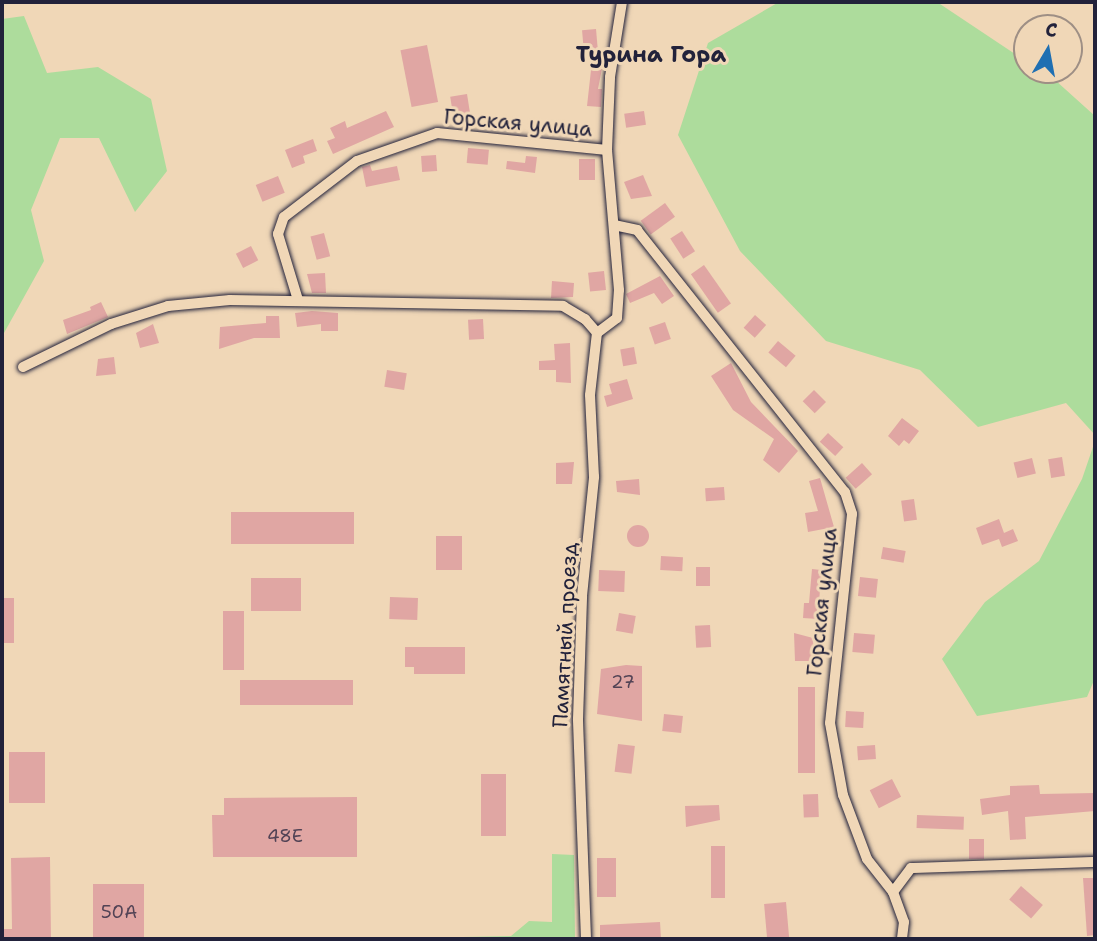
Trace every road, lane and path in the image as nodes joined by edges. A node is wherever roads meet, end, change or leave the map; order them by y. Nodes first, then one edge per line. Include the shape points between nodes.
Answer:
1 (622, 2) edge
2 (607, 149) junction
3 (614, 225) junction
4 (298, 300) junction
5 (597, 333) junction
6 (23, 367) dead end
7 (1095, 862) edge
8 (893, 892) junction
9 (586, 939) edge
10 (902, 939) edge

1 - 2 street, Горская улица via 610,77
2 - 3 street, Горская улица
2 - 4 street, Горская улица via 436,134 357,161 284,217 278,234
3 - 5 street, Горская улица via 617,318
3 - 8 street, Горская улица via 637,230 845,492 852,514 830,723 843,795 858,839 877,877
4 - 5 street via 563,306 585,318
4 - 6 street via 168,306 111,324
5 - 9 street, Памятный проезд via 590,395 594,477 582,596 578,719
7 - 8 street via 911,868
8 - 10 street, Горская улица via 904,922

